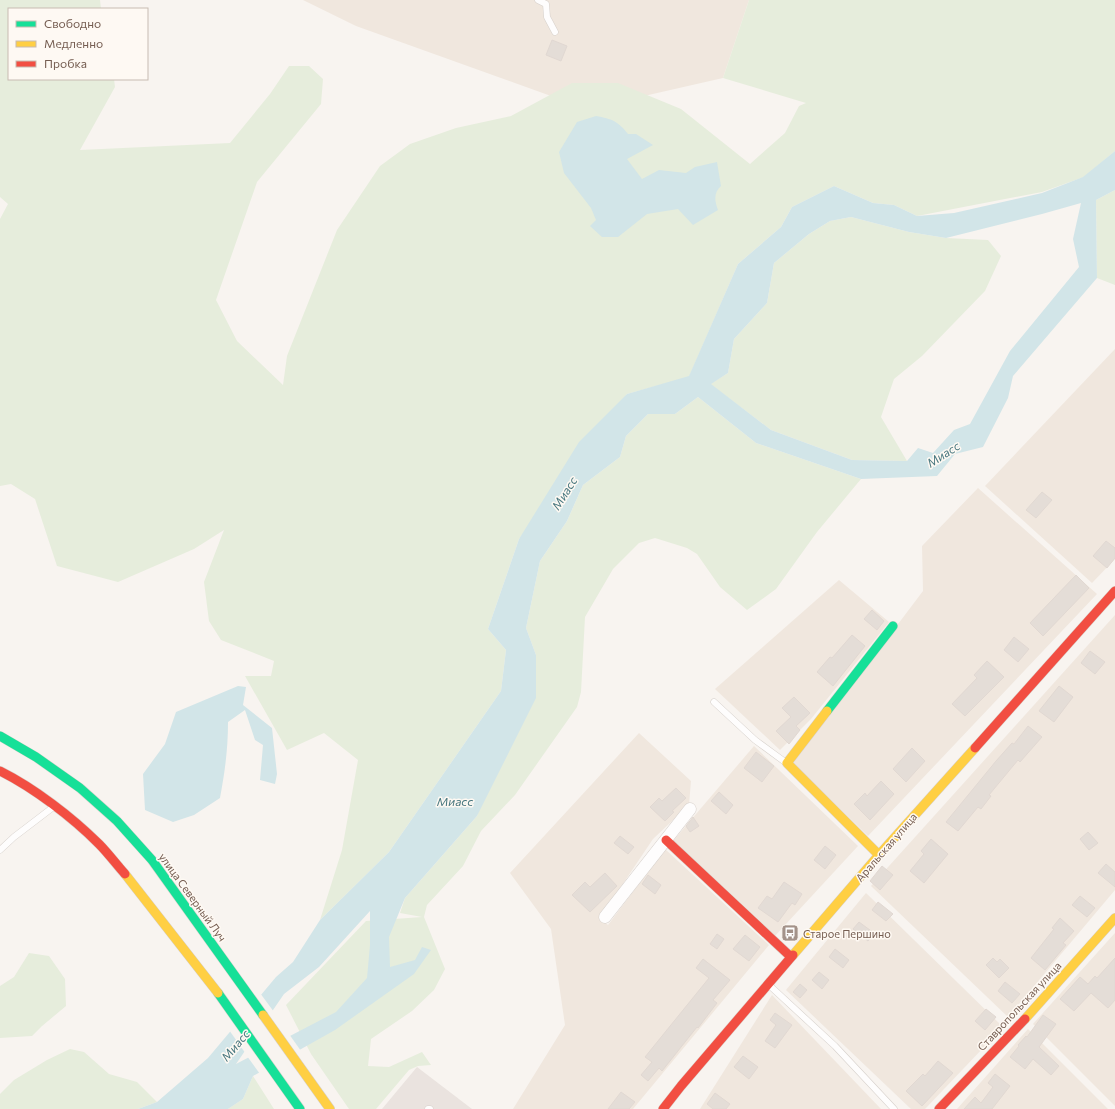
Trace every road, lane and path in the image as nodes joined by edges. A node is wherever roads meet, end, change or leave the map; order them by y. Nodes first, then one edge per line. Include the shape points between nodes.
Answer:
1 (538, 0) edge
2 (556, 32) dead end
3 (1115, 591) edge
4 (894, 626) dead end
5 (714, 702) dead end
6 (0, 736) edge
7 (787, 763) junction
8 (0, 771) edge
9 (55, 806) junction
10 (690, 809) dead end
11 (666, 840) junction
12 (0, 850) edge
13 (879, 855) junction
14 (605, 917) dead end
15 (1115, 918) edge
16 (792, 957) junction
17 (768, 984) junction
18 (300, 1108) edge
19 (330, 1109) edge
20 (663, 1109) edge
21 (894, 1109) edge
22 (939, 1109) edge

1 - 2 lane via 546,4 547,17
3 - 13 street, Аральская улица
4 - 7 street
5 - 7 lane via 755,740
6 - 19 street, улица Северный Луч via 74,784 116,821 152,860
7 - 13 street
8 - 9 street
9 - 12 lane
9 - 18 street via 99,844 137,888 208,978
10 - 11 street
11 - 14 street
11 - 16 street
13 - 16 street, Аральская улица
15 - 22 street, Ставропольская улица via 1014,1031
16 - 17 street, Аральская улица
17 - 20 street, Аральская улица
17 - 21 lane via 835,1046

